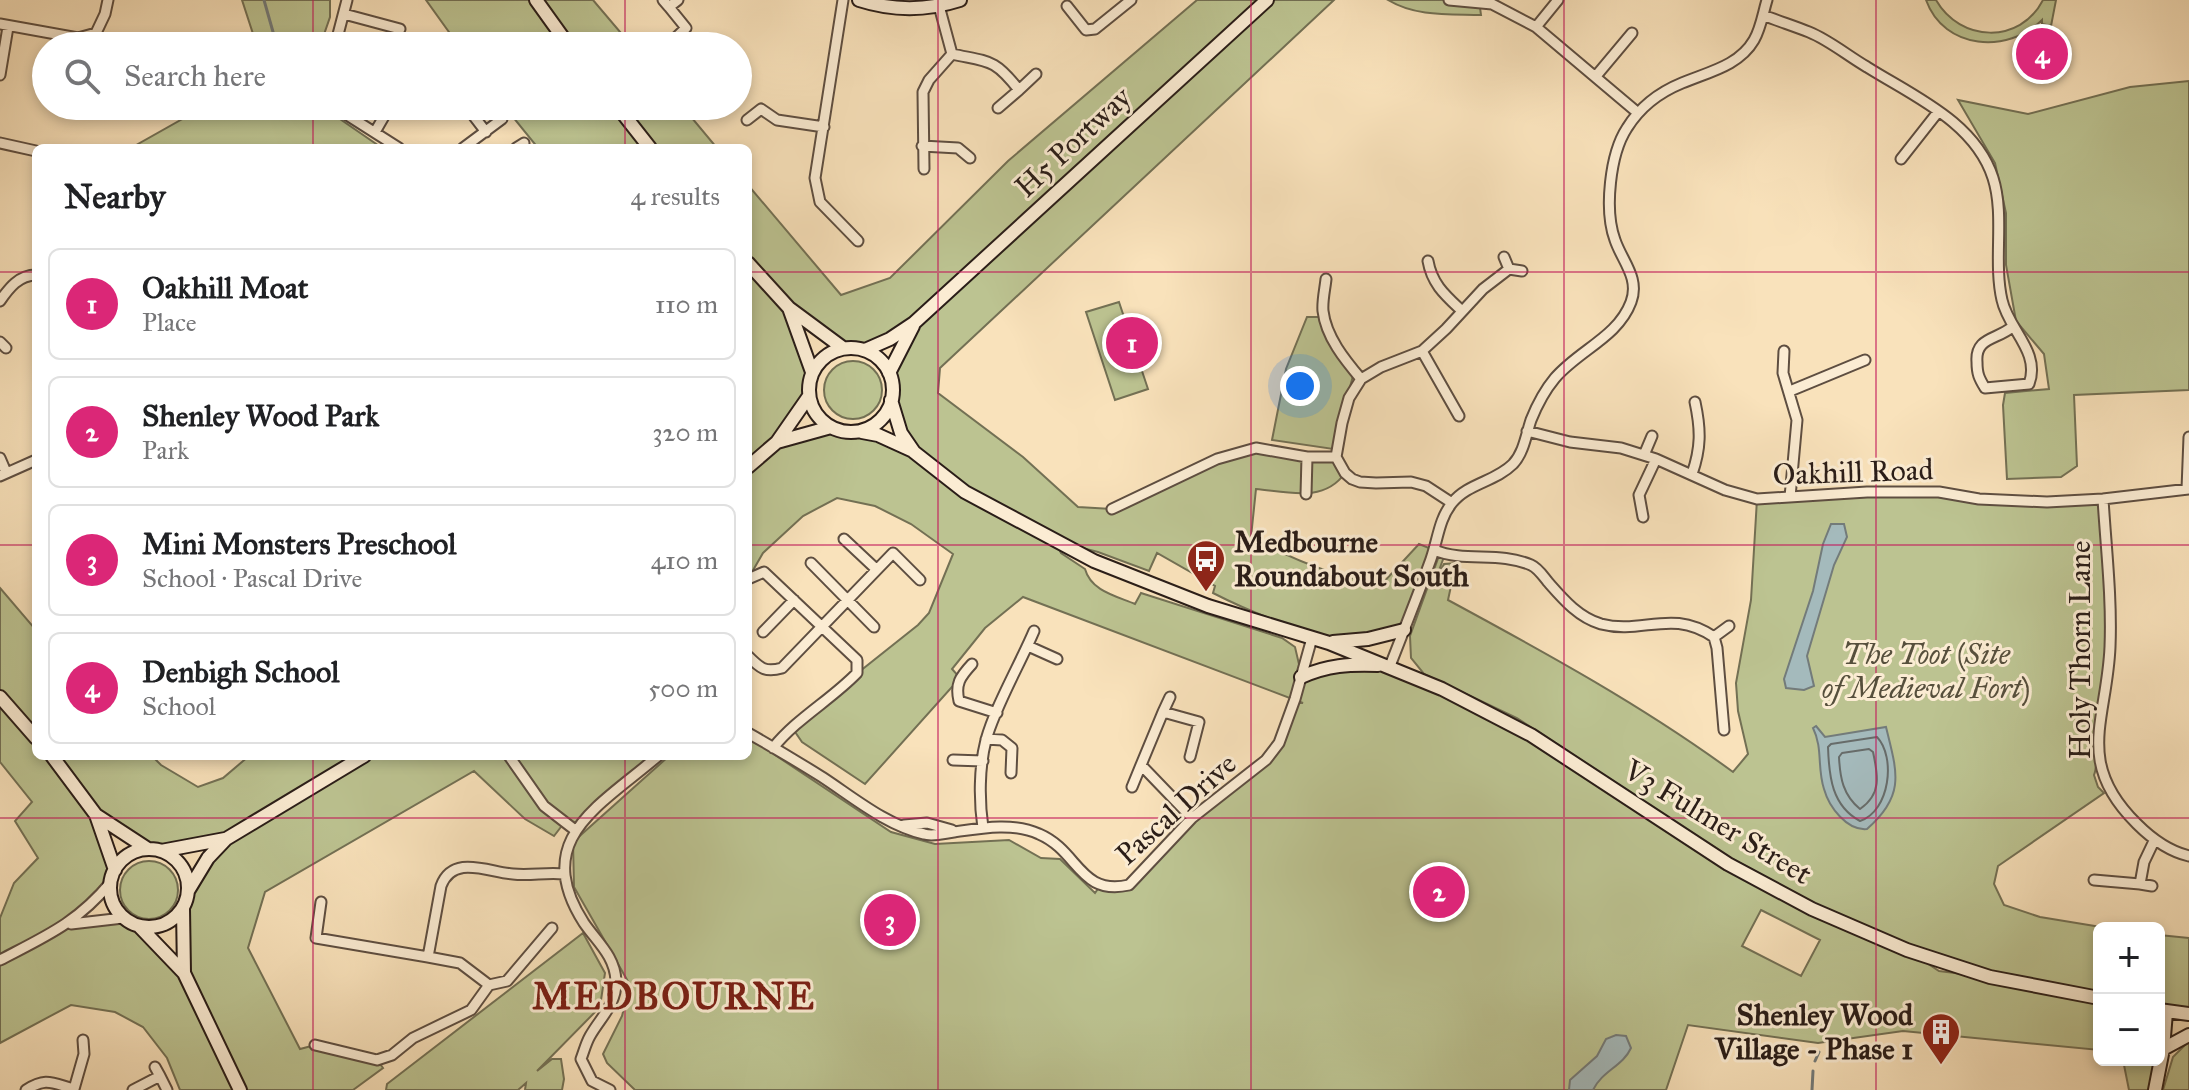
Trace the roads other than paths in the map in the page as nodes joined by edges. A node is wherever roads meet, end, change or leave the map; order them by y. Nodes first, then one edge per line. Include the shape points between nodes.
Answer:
1 (108, 0) edge
2 (347, 0) edge
3 (536, 0) edge
4 (678, 0) edge
5 (843, 0) edge
6 (859, 0) edge
7 (960, 0) edge
8 (1131, 0) edge
9 (1267, 0) edge
10 (1449, 0) edge
11 (1558, 0) edge
12 (1767, 0) edge
13 (1492, 2) edge
14 (938, 3) edge
15 (666, 4) edge
16 (1067, 6) dead end
17 (344, 14) junction
18 (1763, 15) junction
19 (4, 26) edge
20 (1536, 27) junction
21 (400, 29) dead end
22 (41, 32) edge
23 (96, 32) edge
24 (339, 32) edge
25 (559, 32) edge
26 (682, 32) edge
27 (1632, 33) dead end
28 (952, 54) junction
29 (1036, 74) dead end
30 (0, 75) edge
31 (1596, 76) junction
32 (1019, 90) junction
33 (998, 108) dead end
34 (1938, 112) junction
35 (1638, 113) junction
36 (752, 116) edge
37 (356, 120) edge
38 (382, 120) edge
39 (477, 120) edge
40 (501, 120) edge
41 (628, 120) edge
42 (824, 127) junction
43 (375, 132) junction
44 (486, 132) junction
45 (0, 143) edge
46 (393, 144) edge
47 (472, 144) edge
48 (647, 144) edge
49 (922, 146) junction
50 (32, 150) edge
51 (970, 158) dead end
52 (1901, 159) dead end
53 (924, 169) dead end
54 (858, 241) dead end
55 (1504, 257) dead end
56 (1428, 261) dead end
57 (752, 268) edge
58 (1509, 269) junction
59 (1522, 271) dead end
60 (32, 275) edge
61 (1326, 279) dead end
62 (0, 301) edge
63 (789, 308) junction
64 (1462, 311) junction
65 (914, 323) junction
66 (2012, 327) junction
67 (843, 348) junction
68 (865, 350) junction
69 (1422, 351) junction
70 (1784, 351) dead end
71 (1865, 360) dead end
72 (812, 372) junction
73 (889, 373) junction
74 (1361, 379) junction
75 (1790, 391) junction
76 (809, 396) junction
77 (891, 400) junction
78 (1695, 402) dead end
79 (1459, 416) dead end
80 (831, 427) junction
81 (858, 431) junction
82 (1527, 431) junction
83 (1652, 436) dead end
84 (2189, 437) edge
85 (777, 442) junction
86 (914, 452) junction
87 (1644, 455) junction
88 (1307, 457) junction
89 (1336, 457) junction
90 (0, 458) edge
91 (1656, 459) junction
92 (32, 462) edge
93 (752, 464) edge
94 (3, 474) edge
95 (1692, 474) junction
96 (2188, 489) edge
97 (1306, 494) dead end
98 (1790, 497) junction
99 (2103, 499) junction
100 (1452, 503) junction
101 (1112, 509) dead end
102 (1643, 517) dead end
103 (844, 539) dead end
104 (1434, 550) junction
105 (811, 563) dead end
106 (876, 569) junction
107 (752, 577) edge
108 (920, 580) dead end
109 (847, 599) junction
110 (794, 600) junction
111 (822, 625) junction
112 (1729, 626) dead end
113 (874, 627) dead end
114 (1404, 630) junction
115 (1034, 631) dead end
116 (763, 632) dead end
117 (1714, 637) junction
118 (1312, 638) junction
119 (1329, 643) junction
120 (1028, 646) junction
121 (1057, 659) dead end
122 (752, 660) edge
123 (972, 664) dead end
124 (1390, 666) junction
125 (1301, 677) junction
126 (0, 697) edge
127 (1170, 697) dead end
128 (1202, 711) dead end
129 (1163, 712) junction
130 (997, 713) junction
131 (1199, 722) junction
132 (1724, 730) dead end
133 (32, 733) edge
134 (752, 735) edge
135 (986, 739) junction
136 (773, 748) junction
137 (1190, 757) dead end
138 (55, 760) edge
139 (357, 760) edge
140 (512, 760) edge
141 (654, 760) edge
142 (953, 760) dead end
143 (983, 761) junction
144 (1141, 765) junction
145 (1011, 773) dead end
146 (1132, 787) dead end
147 (96, 815) junction
148 (1192, 818) junction
149 (983, 828) junction
150 (575, 830) junction
151 (226, 839) junction
152 (2154, 841) junction
153 (154, 850) junction
154 (2189, 856) edge
155 (564, 874) junction
156 (113, 876) junction
157 (2094, 880) dead end
158 (2140, 884) junction
159 (2152, 886) dead end
160 (188, 891) junction
161 (321, 902) dead end
162 (183, 909) junction
163 (123, 918) junction
164 (65, 926) junction
165 (139, 926) junction
166 (552, 928) dead end
167 (428, 957) junction
168 (0, 960) edge
169 (184, 973) junction
170 (489, 985) junction
171 (2093, 997) edge
172 (2165, 1011) edge
173 (2189, 1014) edge
174 (2189, 1035) edge
175 (83, 1040) dead end
176 (315, 1045) dead end
177 (2165, 1048) edge
178 (2160, 1066) edge
179 (26, 1090) edge
180 (75, 1090) edge
181 (133, 1090) edge
182 (167, 1090) edge
183 (240, 1090) edge
184 (610, 1090) edge
185 (2155, 1090) edge

1 - 23 street
2 - 17 street
3 - 25 street
4 - 15 street
5 - 42 street
6 - 14 street via 911,9
7 - 14 street
8 - 16 street via 1095,29 1086,30
9 - 65 street, H5 Portway
10 - 13 street
11 - 20 street
12 - 18 street
13 - 20 street
14 - 28 street
15 - 26 street via 686,28
17 - 21 street
17 - 24 street
18 - 34 street via 1812,33
18 - 35 street via 1742,54 1661,94
19 - 22 street
19 - 30 street
20 - 31 street
27 - 31 street
28 - 32 street via 991,62
28 - 49 street via 923,92
29 - 32 street
31 - 35 street
32 - 33 street
34 - 52 street
34 - 66 street via 1970,139 1993,178 2000,291
35 - 82 street via 1617,151 1610,200 1614,239 1632,276 1633,297 1612,331 1552,383
36 - 42 street via 761,109 777,120
37 - 43 street
38 - 43 street
39 - 44 street
40 - 44 street
41 - 48 street
42 - 54 street via 815,178 820,202
43 - 46 street
44 - 47 street
45 - 50 street
49 - 51 street via 958,148
49 - 53 street
55 - 58 street
56 - 64 street via 1438,289
57 - 63 street
58 - 59 street
58 - 64 street
60 - 62 street via 12,285
61 - 74 street via 1323,310 1328,328
63 - 67 street
63 - 72 street
64 - 69 street
65 - 68 street, H5 Portway
65 - 73 street, H5 Portway
66 - 66 street via 2031,357 2029,384 1985,388 1978,377 1976,353 1981,343
67 - 68 street
67 - 72 street via 830,353
68 - 73 street
69 - 74 street
69 - 79 street
70 - 75 street via 1783,373
71 - 75 street
72 - 76 street
73 - 77 street
74 - 89 street via 1349,398
75 - 98 street via 1797,420
76 - 80 street
76 - 85 street
77 - 81 street via 879,421
77 - 86 street via 901,433
78 - 95 street via 1701,430
80 - 81 street
80 - 85 street
81 - 86 street
82 - 87 street, Oakhill Road
82 - 100 street via 1515,462
83 - 87 street
84 - 96 street
85 - 93 street
86 - 118 street via 965,492 1094,561
87 - 91 street, Oakhill Road
88 - 89 street
88 - 97 street
88 - 101 street via 1256,448 1217,459
89 - 100 street via 1345,473 1360,482 1411,482
90 - 94 street
91 - 95 street, Oakhill Road
91 - 102 street via 1639,495
92 - 94 street
95 - 98 street, Oakhill Road via 1757,499
96 - 99 street, Oakhill Road
98 - 99 street, Oakhill Road via 1939,492 2007,501
99 - 152 street, Holy Thorn Lane via 2111,610 2098,759 2121,808
100 - 104 street
103 - 106 street
104 - 114 street
104 - 117 street via 1451,557 1508,557 1535,567 1584,617 1600,623 1686,624
105 - 109 street
106 - 108 street via 893,553
106 - 109 street
107 - 110 street via 764,572
109 - 111 street
109 - 113 street
110 - 111 street
110 - 116 street
111 - 122 street via 782,668 771,672
111 - 136 street via 857,660 857,673 791,726
112 - 117 street
114 - 119 street
114 - 124 street
115 - 120 street
117 - 132 street
118 - 119 street, V3 Fulmer Street
118 - 125 street, Pascal Drive
119 - 124 street, V3 Fulmer Street
120 - 121 street
120 - 130 street
123 - 130 street via 960,678 959,701
124 - 125 street via 1342,664
124 - 171 street, V3 Fulmer Street via 1531,735 1728,864 1812,909 1907,950 1990,977
125 - 148 street, Pascal Drive via 1284,731 1266,760
126 - 133 street
127 - 129 street
128 - 131 street
129 - 131 street
129 - 144 street
130 - 135 street
131 - 137 street
134 - 136 street, Pascal Drive
135 - 143 street
135 - 145 street via 1002,740 1012,748
136 - 149 street, Pascal Drive via 854,800 927,836
138 - 147 street
139 - 151 street
140 - 150 street via 544,806
141 - 150 street
142 - 143 street
143 - 149 street
144 - 146 street
144 - 148 street
147 - 153 street
147 - 156 street
148 - 149 street, Pascal Drive via 1129,885 1115,888 1084,875 1061,846 1040,834 1017,827
150 - 155 street via 564,853
151 - 153 street
151 - 160 street
152 - 154 street, Holy Thorn Lane
152 - 158 street
153 - 156 street via 128,855
153 - 160 street via 182,867
155 - 167 street via 516,875 465,866 451,870 441,886
155 - 184 street via 571,902 613,963 617,983 610,1008 581,1059 592,1081
156 - 163 street via 111,895
156 - 164 street via 92,905
157 - 158 street
158 - 159 street
160 - 162 street
161 - 167 street via 316,938
162 - 165 street via 164,925
162 - 169 street
163 - 164 street
163 - 165 street
164 - 168 street
165 - 169 street
166 - 170 street via 507,981
167 - 170 street via 460,963
169 - 183 street
170 - 176 street via 471,1010 413,1038 392,1055 377,1060
172 - 173 street
174 - 177 street
175 - 180 street
178 - 185 street
179 - 180 street via 40,1081
181 - 182 street via 158,1072

